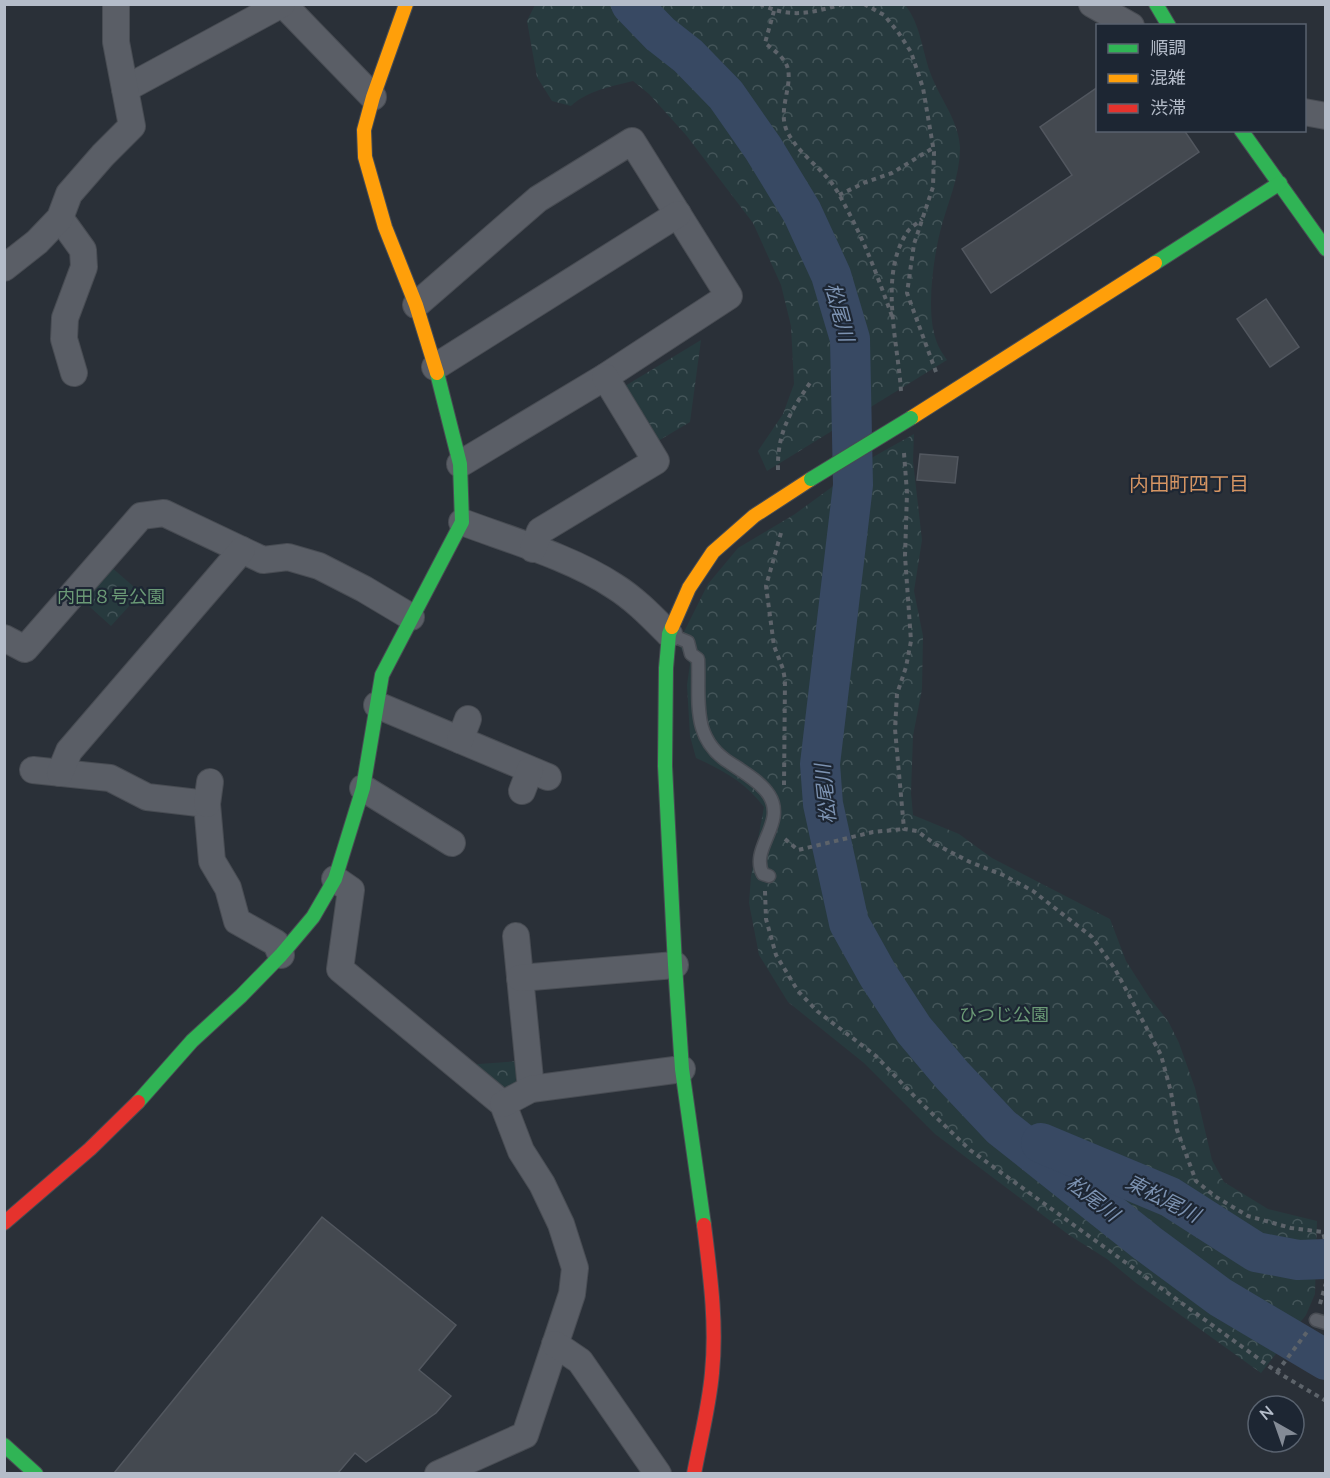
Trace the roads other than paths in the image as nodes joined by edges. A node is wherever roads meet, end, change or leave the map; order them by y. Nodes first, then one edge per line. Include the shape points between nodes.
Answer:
1 (116, 4) edge
2 (282, 4) edge
3 (406, 4) edge
4 (1092, 4) edge
5 (1156, 4) edge
6 (1127, 24) edge
7 (1168, 24) edge
8 (125, 89) junction
9 (373, 97) junction
10 (1306, 112) edge
11 (1326, 116) edge
12 (1242, 132) edge
13 (1280, 183) junction
14 (678, 214) junction
15 (60, 218) junction
16 (1326, 249) edge
17 (4, 268) edge
18 (416, 305) junction
19 (435, 367) junction
20 (74, 373) dead end
21 (605, 377) junction
22 (460, 464) junction
23 (462, 522) junction
24 (533, 549) junction
25 (242, 550) junction
26 (411, 616) junction
27 (669, 634) junction
28 (4, 638) edge
29 (377, 705) junction
30 (33, 770) dead end
31 (60, 773) junction
32 (533, 779) dead end
33 (363, 788) junction
34 (452, 843) dead end
35 (769, 876) road end
36 (335, 879) junction
37 (516, 936) dead end
38 (281, 955) junction
39 (675, 965) junction
40 (520, 978) junction
41 (682, 1069) junction
42 (531, 1089) junction
43 (502, 1104) junction
44 (4, 1223) edge
45 (555, 1344) junction
46 (4, 1445) edge
47 (36, 1473) edge
48 (438, 1473) edge
49 (658, 1473) edge
50 (693, 1473) edge

1 - 8 street via 116,42
2 - 8 street
2 - 9 street
3 - 9 street
4 - 6 street
5 - 7 street
8 - 15 street via 132,126 69,194
9 - 18 street via 364,130 365,158
10 - 11 street
12 - 13 street
13 - 16 street
13 - 27 street, bridge via 754,516 713,552 689,588
14 - 18 street via 632,141 538,199
14 - 19 street
14 - 21 street via 729,296
15 - 17 street
15 - 20 street via 83,250 84,267 65,318 64,339
18 - 19 street
19 - 22 street
21 - 22 street
21 - 24 street via 656,460 540,531
22 - 23 street
23 - 24 street
23 - 26 street
24 - 27 street via 590,571 616,587
25 - 26 street via 263,560 288,557 319,566
25 - 28 street via 164,513 141,516 25,649
25 - 31 street via 69,751
26 - 29 street via 382,675
27 - 35 lane via 687,642 698,659 699,719 706,740 718,756 769,795 773,821 759,857 759,868
27 - 39 street via 665,766
29 - 32 street via 464,729
29 - 33 street
30 - 31 street
31 - 38 street via 110,777 147,797 208,793 203,861 228,888 237,921 276,943
33 - 34 street
33 - 36 street
36 - 38 street via 313,917
36 - 43 street via 351,890 340,969
37 - 40 street
38 - 44 street via 192,1041 134,1107
39 - 40 street
39 - 41 street
40 - 42 street
41 - 42 street
41 - 50 street via 711,1278 714,1336 709,1395
42 - 43 street
43 - 45 street via 521,1151 561,1224 575,1268 572,1294
45 - 48 street via 525,1435
45 - 49 street via 580,1360
46 - 47 street

